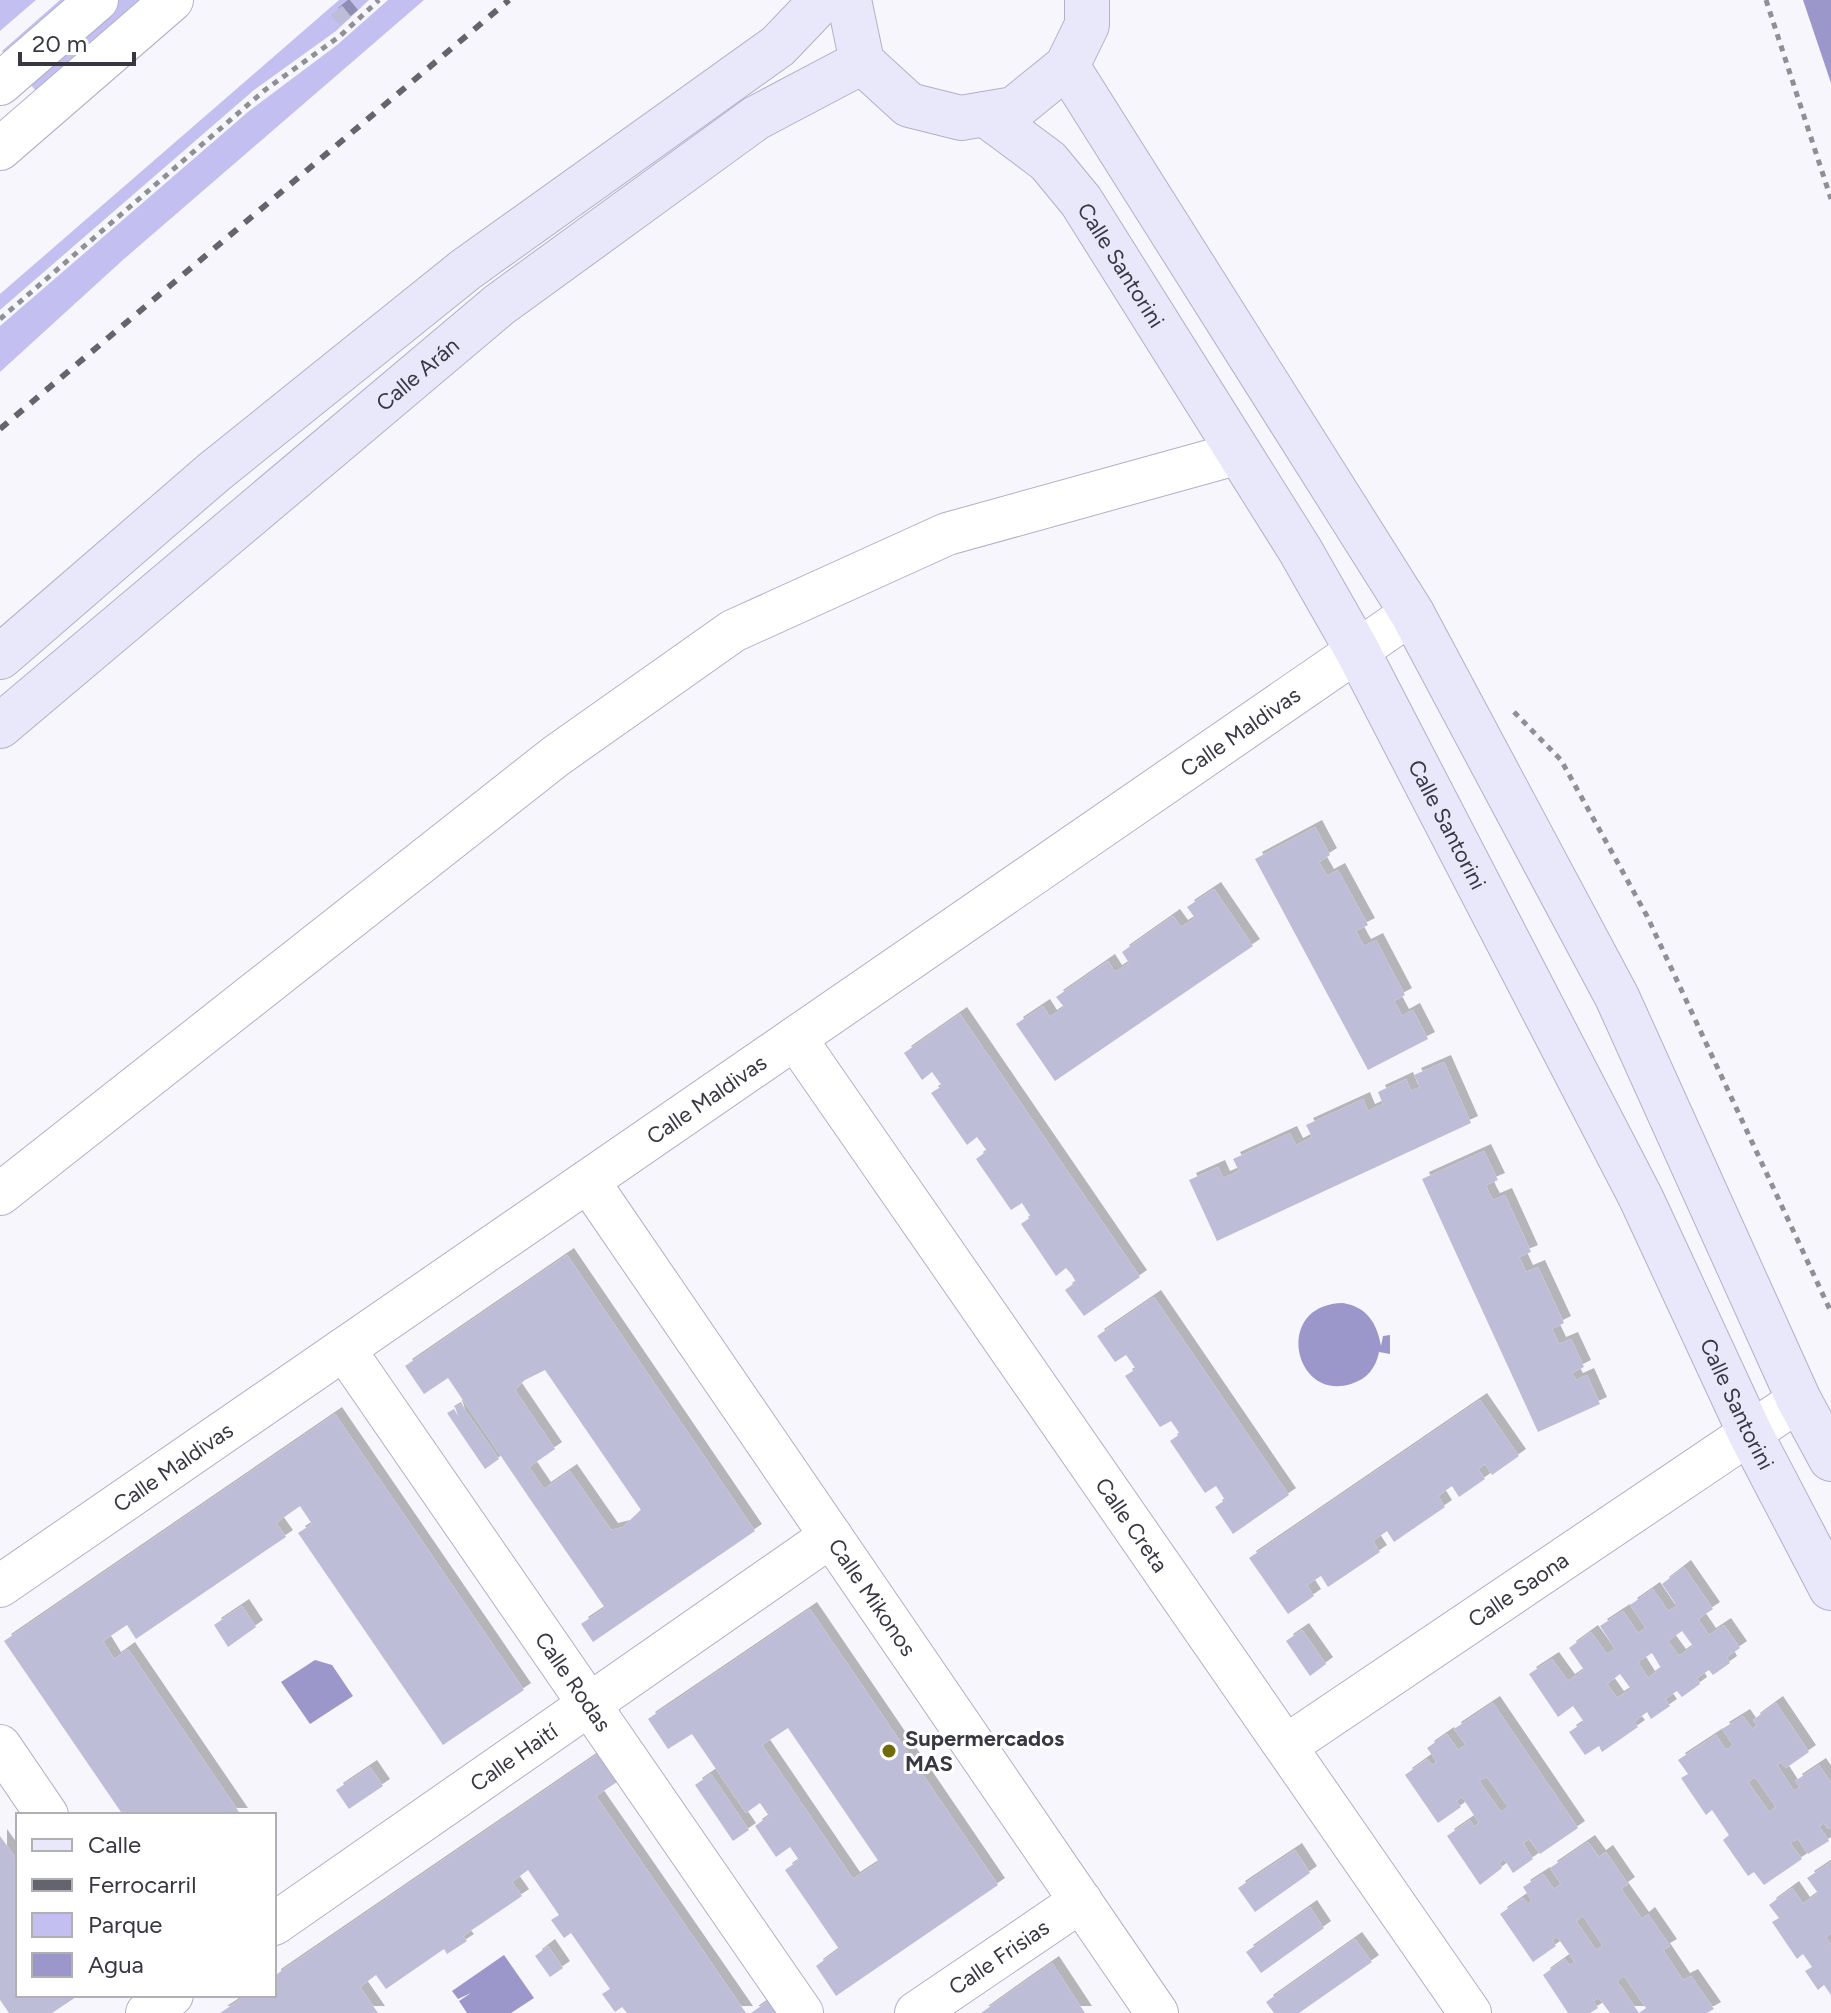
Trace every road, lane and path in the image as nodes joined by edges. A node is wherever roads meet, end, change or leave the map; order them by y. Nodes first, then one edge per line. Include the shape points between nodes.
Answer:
1 (97, 0) edge
2 (172, 0) edge
3 (379, 0) edge
4 (822, 0) edge
5 (849, 0) edge
6 (1087, 0) edge
7 (1766, 0) edge
8 (862, 62) junction
9 (1067, 66) junction
10 (0, 84) edge
11 (985, 114) junction
12 (0, 149) edge
13 (1831, 199) edge
14 (0, 319) edge
15 (1239, 453) junction
16 (1412, 613) junction
17 (1357, 650) junction
18 (0, 657) edge
19 (0, 726) edge
20 (795, 1038) junction
21 (588, 1181) junction
22 (0, 1194) edge
23 (344, 1349) junction
24 (1799, 1400) junction
25 (1750, 1433) junction
26 (1831, 1459) edge
27 (831, 1536) junction
28 (0, 1586) edge
29 (1831, 1588) edge
30 (589, 1705) junction
31 (0, 1746) edge
32 (1286, 1746) junction
33 (46, 1813) edge
34 (1081, 1901) junction
35 (276, 1923) edge
36 (169, 1997) edge
37 (147, 2013) edge
38 (802, 2013) edge
39 (916, 2013) edge
40 (1157, 2013) edge
41 (1470, 2013) edge

1 - 10 street
2 - 12 street
3 - 14 path via 340,36 265,90
4 - 18 street via 778,46 465,270 214,472
5 - 8 street
6 - 9 street via 1087,25
7 - 13 path
8 - 11 street via 909,105 961,118
8 - 19 street, Calle Arán via 756,118 499,305
9 - 11 street via 1014,109
9 - 16 street
11 - 15 street, Calle Santorini via 1048,161 1081,201
15 - 17 street, Calle Santorini
15 - 22 street via 947,534 733,631 556,756
16 - 17 street, Calle Maldivas
16 - 24 street via 1617,997
17 - 20 street, Calle Maldivas
17 - 25 street, Calle Santorini via 1641,1198
20 - 21 street, Calle Maldivas
20 - 32 street, Calle Creta
21 - 23 street, Calle Maldivas
21 - 27 street, Calle Mikonos
23 - 28 street, Calle Maldivas
23 - 30 street, Calle Rodas
24 - 25 street, Calle Saona
24 - 26 street
25 - 29 street, Calle Santorini
25 - 32 street, Calle Saona
27 - 30 street, Calle Haití
27 - 34 street, Calle Mikonos
30 - 35 street, Calle Haití
30 - 38 street, Calle Rodas
31 - 33 street
32 - 41 street, Calle Creta
34 - 39 street, Calle Frisias
34 - 40 street, Calle Mikonos
36 - 37 street

